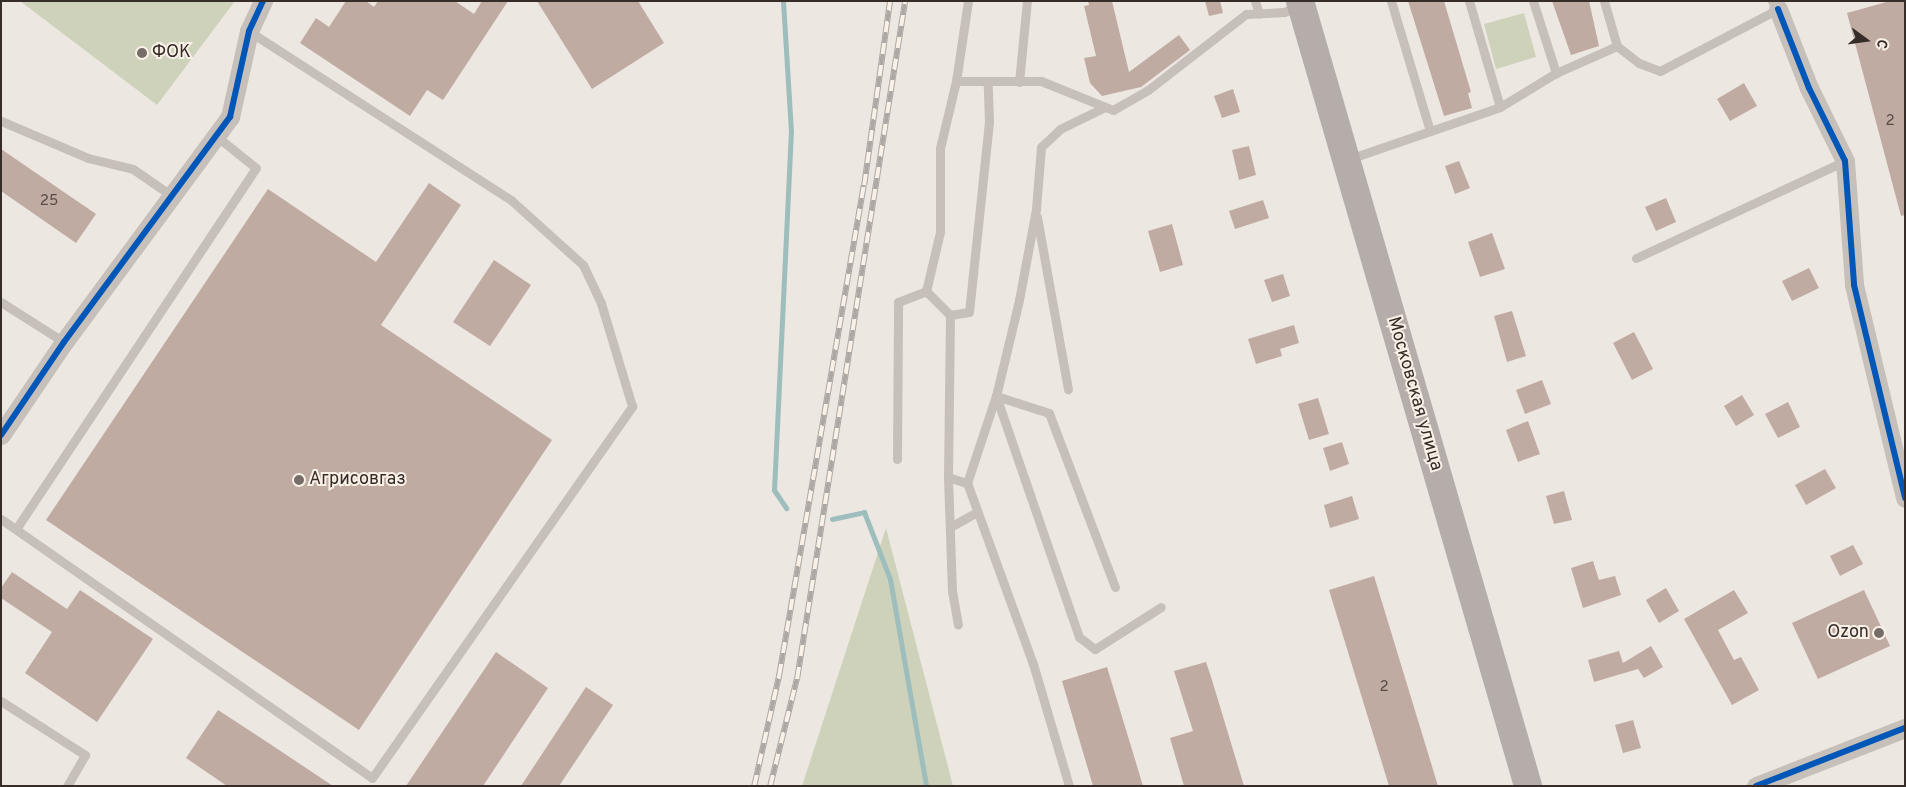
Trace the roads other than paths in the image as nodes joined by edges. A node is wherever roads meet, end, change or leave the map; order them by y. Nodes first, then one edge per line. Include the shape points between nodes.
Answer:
1 (264, 1) edge
2 (968, 1) edge
3 (1027, 1) edge
4 (1255, 1) edge
5 (1391, 1) edge
6 (1470, 1) edge
7 (1533, 1) edge
8 (1604, 1) edge
9 (1301, 3) edge
10 (1775, 5) edge
11 (1259, 13) junction
12 (249, 31) junction
13 (1617, 46) junction
14 (1556, 73) junction
15 (956, 81) junction
16 (1020, 82) junction
17 (988, 84) junction
18 (1105, 106) junction
19 (1500, 107) junction
20 (1, 120) edge
21 (1430, 131) junction
22 (216, 136) junction
23 (1346, 160) junction
24 (1845, 162) junction
25 (172, 196) junction
26 (1036, 209) junction
27 (1636, 258) dead end
28 (926, 292) junction
29 (1, 302) edge
30 (950, 315) junction
31 (64, 342) junction
32 (1068, 389) dead end
33 (996, 396) junction
34 (1, 436) edge
35 (897, 460) dead end
36 (948, 477) junction
37 (967, 483) junction
38 (1905, 498) edge
39 (977, 512) junction
40 (1, 519) edge
41 (950, 527) junction
42 (16, 529) junction
43 (1115, 587) dead end
44 (1161, 607) dead end
45 (958, 624) dead end
46 (1, 702) edge
47 (1905, 728) edge
48 (67, 786) edge
49 (1069, 786) edge
50 (1528, 786) edge
51 (1756, 786) edge

1 - 12 street
2 - 15 lane
3 - 16 lane
4 - 11 lane
5 - 21 lane
6 - 19 lane
7 - 14 lane
8 - 13 lane
9 - 11 lane via 1284,12
9 - 23 main road, Московская улица
10 - 13 lane via 1660,71 1639,63
10 - 24 street via 1809,88
11 - 18 lane via 1246,14 1128,103 1112,110
12 - 22 street via 230,117
12 - 42 lane via 511,200 583,265 601,303 632,406 372,778
13 - 14 lane
14 - 19 lane
15 - 17 lane
15 - 28 lane via 940,148 940,232
16 - 17 lane
16 - 18 lane via 1041,81
17 - 30 lane via 984,175 968,312
18 - 26 lane via 1060,129 1041,147
19 - 21 lane
20 - 25 lane via 88,158 133,169
21 - 23 lane
22 - 25 street
22 - 42 lane via 256,168
23 - 50 main road, Московская улица
24 - 27 lane
24 - 38 street via 1854,285
25 - 31 street
26 - 32 lane
26 - 33 lane
28 - 30 lane
28 - 35 lane via 898,302
29 - 31 lane
30 - 36 lane
31 - 34 street
33 - 37 lane
33 - 43 lane via 1049,413
33 - 44 lane via 1079,637 1095,649
36 - 37 lane
36 - 41 lane
37 - 39 lane
39 - 41 lane
39 - 49 lane via 1033,664
40 - 42 lane
41 - 45 lane
46 - 48 lane via 85,755
47 - 51 street

